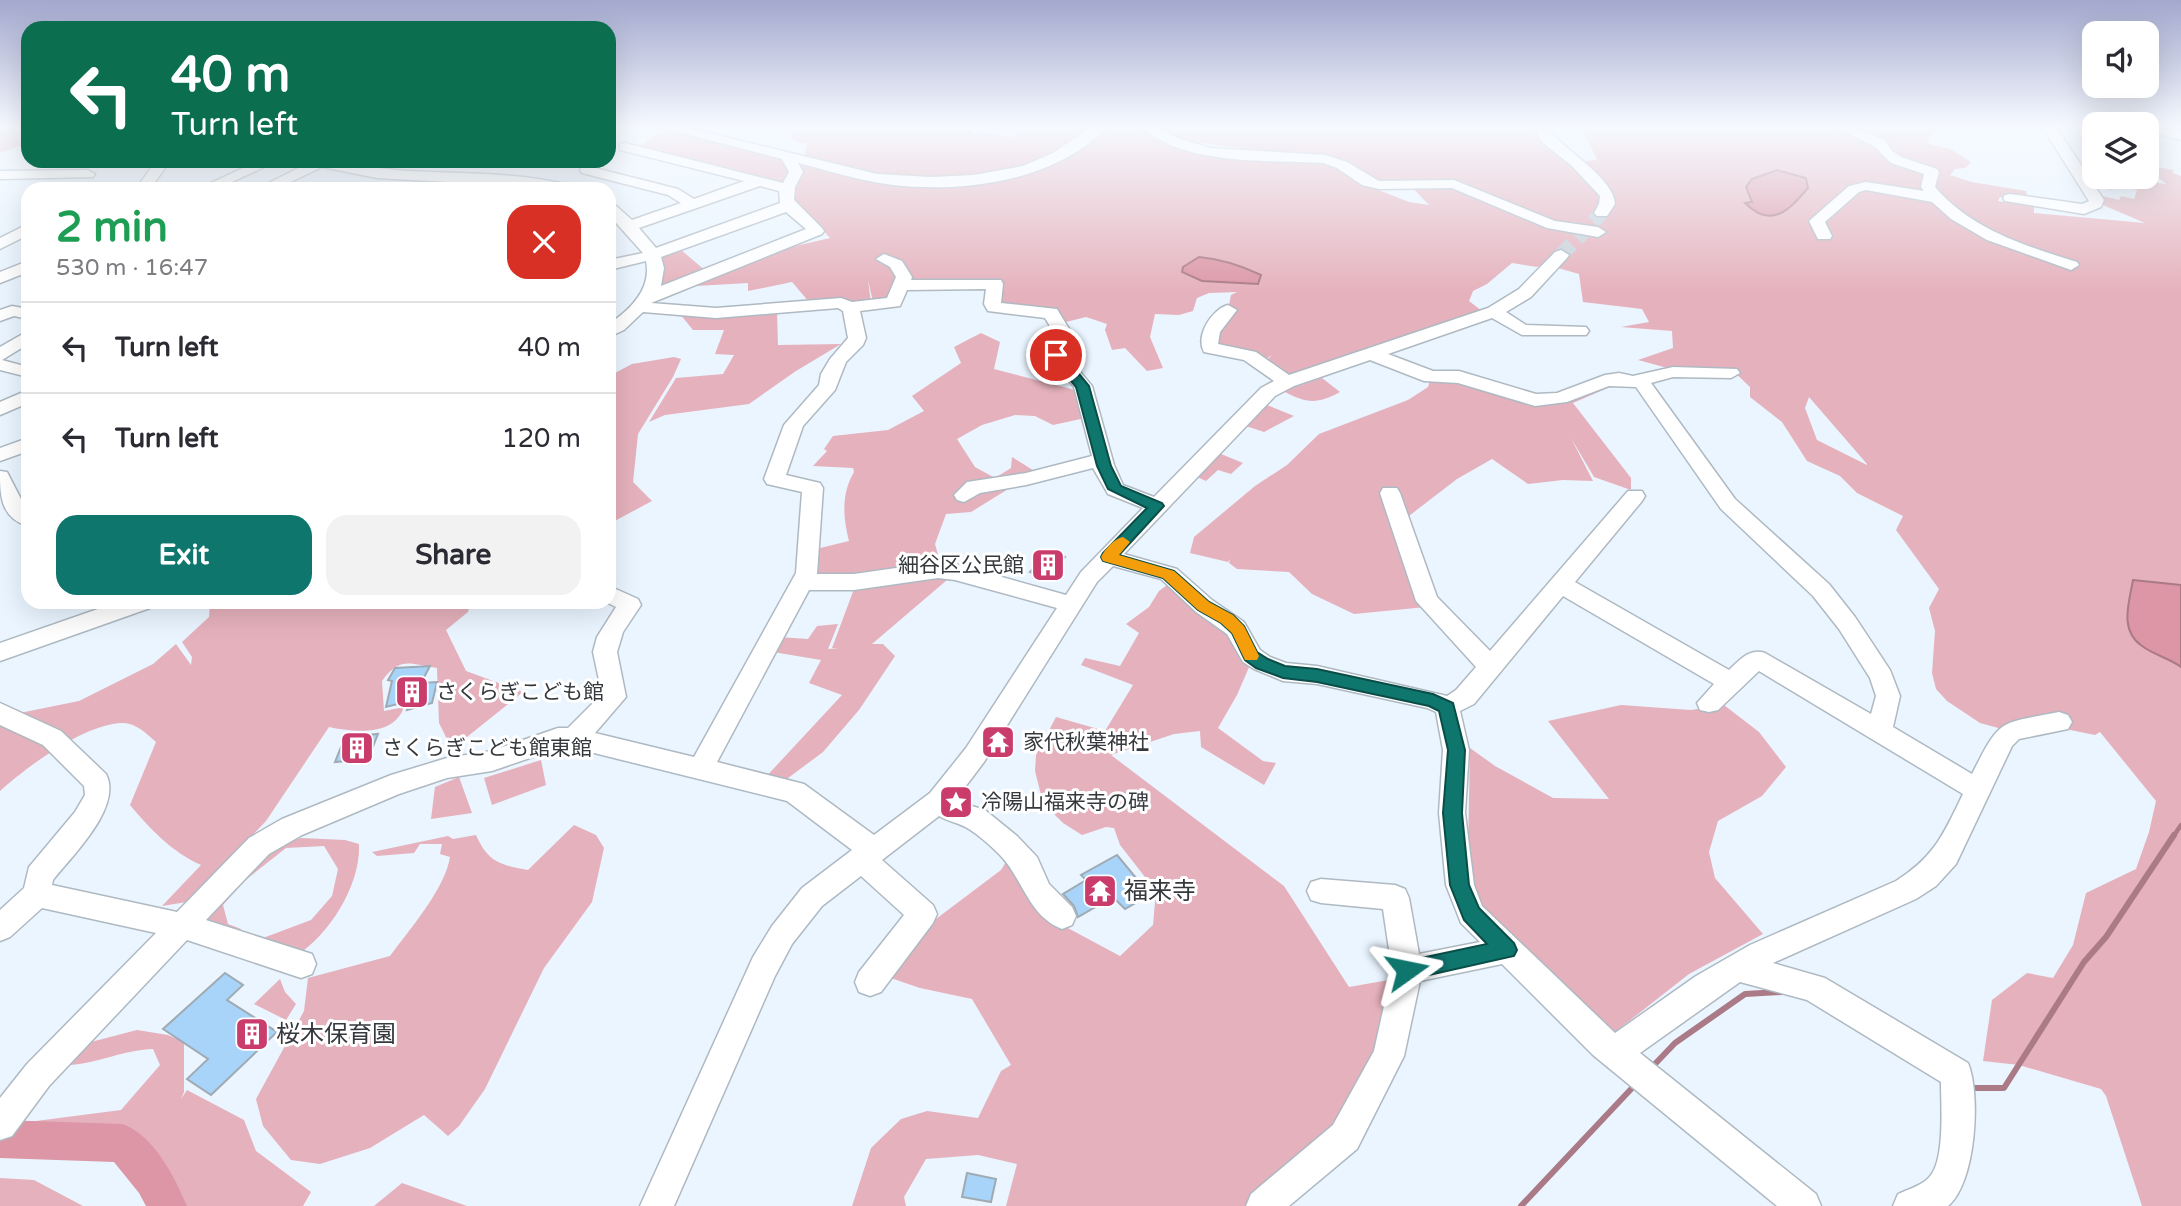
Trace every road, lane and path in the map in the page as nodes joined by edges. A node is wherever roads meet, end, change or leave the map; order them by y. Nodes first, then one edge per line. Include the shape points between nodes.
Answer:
1 (631, 181) edge
2 (759, 181) edge
3 (760, 181) edge
4 (791, 181) edge
5 (1366, 181) edge
6 (1594, 181) edge
7 (1930, 181) edge
8 (2085, 181) edge
9 (787, 188) junction
10 (1936, 198) junction
11 (2010, 198) dead end
12 (692, 204) junction
13 (787, 206) junction
14 (616, 213) edge
15 (1602, 213) dead end
16 (630, 226) junction
17 (1598, 232) dead end
18 (21, 233) edge
19 (1824, 236) dead end
20 (0, 244) edge
21 (653, 255) junction
22 (1561, 255) tunnel mouth
23 (884, 259) dead end
24 (0, 260) edge
25 (616, 263) edge
26 (21, 264) edge
27 (2071, 265) dead end
28 (21, 269) edge
29 (0, 278) edge
30 (902, 285) junction
31 (643, 302) junction
32 (850, 307) junction
33 (1228, 310) dead end
34 (1494, 312) junction
35 (21, 313) edge
36 (0, 316) edge
37 (616, 326) edge
38 (1580, 331) dead end
39 (21, 341) edge
40 (1369, 353) junction
41 (0, 355) edge
42 (0, 365) edge
43 (21, 370) edge
44 (1731, 373) dead end
45 (1640, 380) junction
46 (1287, 382) junction
47 (21, 399) edge
48 (0, 409) edge
49 (21, 447) edge
50 (0, 455) edge
51 (1104, 466) junction
52 (0, 477) edge
53 (1390, 493) dead end
54 (964, 495) dead end
55 (1635, 496) dead end
56 (1157, 506) junction
57 (17, 507) edge
58 (1108, 557) junction
59 (802, 582) junction
60 (1561, 584) junction
61 (616, 598) edge
62 (1070, 604) junction
63 (122, 609) edge
64 (0, 652) edge
65 (1490, 667) junction
66 (1731, 683) junction
67 (1709, 703) dead end
68 (1447, 707) junction
69 (0, 713) edge
70 (2059, 722) dead end
71 (1879, 731) junction
72 (574, 738) junction
73 (701, 768) junction
74 (1979, 791) junction
75 (939, 801) junction
76 (867, 854) junction
77 (1321, 891) dead end
78 (37, 894) junction
79 (1062, 916) dead end
80 (183, 926) junction
81 (0, 928) edge
82 (1507, 950) junction
83 (301, 964) dead end
84 (1738, 968) junction
85 (1407, 970) junction
86 (870, 982) dead end
87 (1615, 1052) junction
88 (0, 1124) edge
89 (657, 1206) edge
90 (1263, 1206) edge
91 (1804, 1206) edge
92 (1910, 1206) edge

1 - 12 street via 673,192
2 - 12 street
3 - 9 street
4 - 9 street
5 - 17 street via 1461,186 1552,225
6 - 15 street via 1607,195
7 - 10 street
8 - 11 street via 2097,200 2084,209
9 - 13 street
10 - 19 street via 1881,187 1854,189 1817,221
10 - 27 street via 1952,214 1982,230
12 - 16 street
13 - 21 street
13 - 31 street via 816,231
14 - 16 street
16 - 21 street
18 - 20 street
21 - 25 street
21 - 31 street via 653,282
22 - 34 street via 1525,293
23 - 30 street via 901,269
24 - 26 street
28 - 29 street
30 - 32 street via 894,302
30 - 51 street via 995,284 995,307 1051,313 1068,342 1055,353 1083,386
31 - 32 street via 716,313 841,303
31 - 37 street
32 - 59 street via 857,338 854,345 839,359 828,386 794,425 774,479 813,488 807,573
33 - 46 street via 1212,329 1210,348 1250,356
34 - 38 street via 1522,330
34 - 40 street
35 - 36 street
39 - 41 street
40 - 45 street via 1431,377 1459,377 1535,400 1560,398 1605,382
40 - 46 street
42 - 43 street
44 - 45 street via 1673,372
45 - 71 street via 1728,504 1821,590 1847,623 1881,676 1888,696
46 - 56 street via 1263,395
47 - 48 street
49 - 50 street
51 - 54 street via 1094,462 974,487
51 - 56 street via 1115,489
52 - 57 street
53 - 65 street via 1427,601
55 - 60 street
56 - 58 street
58 - 62 street
58 - 68 street via 1169,574 1204,606 1227,619 1251,656 1262,663 1283,672 1433,700
59 - 62 street via 854,582 937,570
59 - 73 street
60 - 65 street
60 - 66 street
61 - 72 street via 630,605 606,643 614,697
62 - 75 street via 975,755
63 - 64 street
65 - 68 street via 1465,697
66 - 67 street
66 - 71 street via 1757,659
68 - 82 street via 1457,750 1452,813 1460,885 1471,914
69 - 78 street via 52,738 97,782 98,795 85,820 39,876
70 - 74 street via 2012,731 2002,740
71 - 74 street
72 - 73 street
72 - 80 street via 558,738 492,761 447,768 292,827 259,846
73 - 76 street via 795,792
74 - 84 street via 1946,856 1926,877
75 - 76 street
75 - 79 street via 958,814 975,818 1007,844 1027,865 1038,892
76 - 86 street via 923,914
76 - 89 street via 812,897 782,935
77 - 85 street via 1395,898
78 - 80 street
78 - 81 street
80 - 83 street
80 - 88 street via 38,1076
82 - 85 street
82 - 87 street
84 - 87 street
84 - 92 street via 1814,988 1956,1074 1956,1144 1946,1184
85 - 90 street via 1388,1056 1345,1137
87 - 91 street

